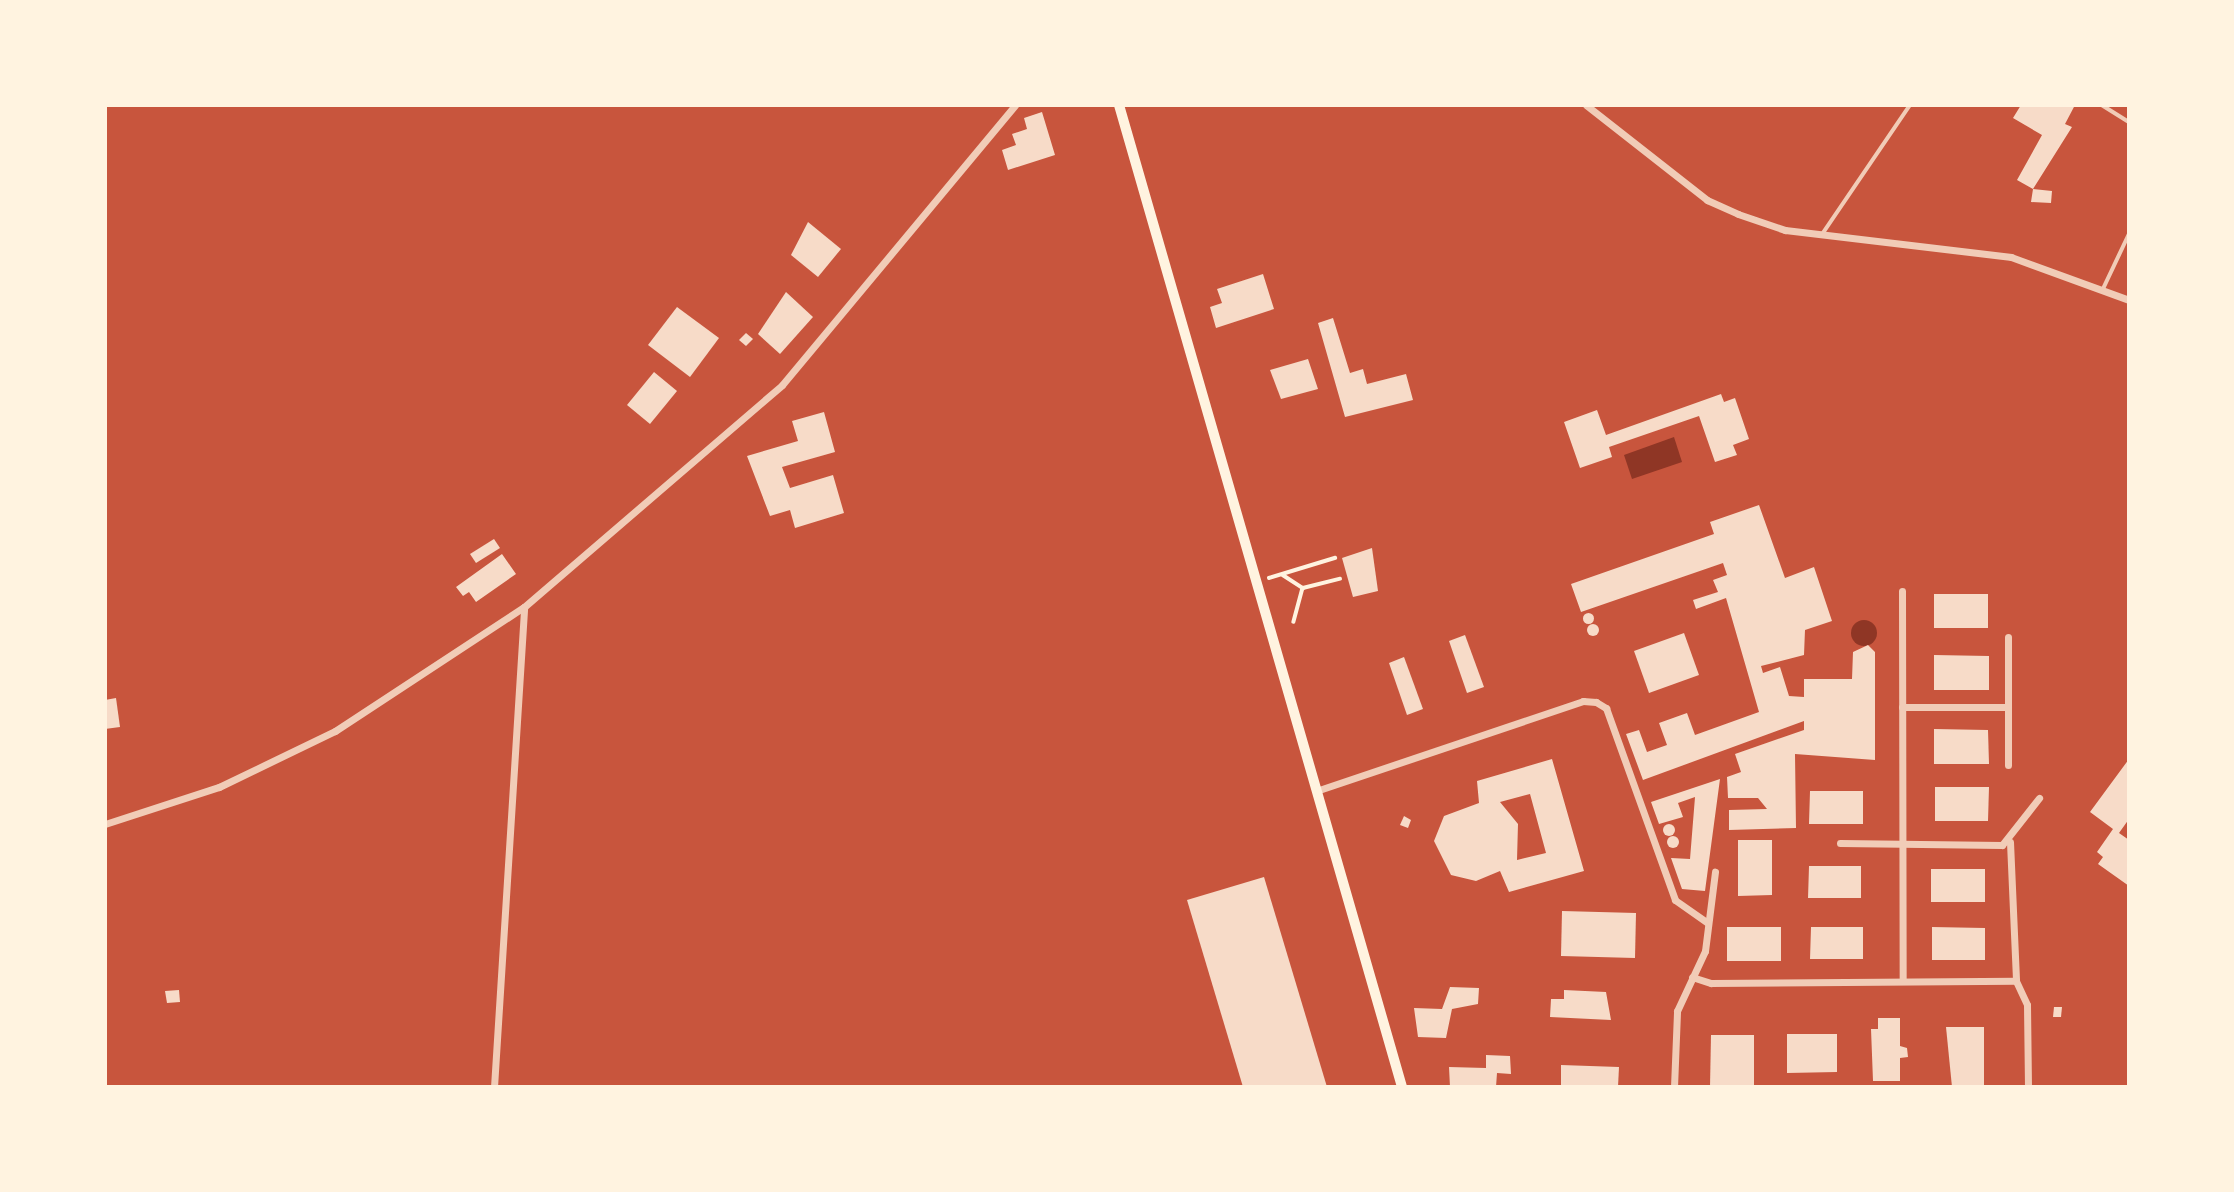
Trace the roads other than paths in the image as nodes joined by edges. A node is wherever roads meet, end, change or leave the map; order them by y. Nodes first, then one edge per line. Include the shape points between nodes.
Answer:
1 (1015, 105) edge
2 (1119, 105) edge
3 (1586, 105) edge
4 (1910, 105) edge
5 (2102, 105) edge
6 (2129, 122) edge
7 (1822, 234) junction
8 (2129, 234) edge
9 (2103, 289) junction
10 (2129, 300) edge
11 (1902, 591) dead end
12 (524, 607) junction
13 (2008, 637) dead end
14 (1902, 707) junction
15 (2008, 708) junction
16 (2008, 765) dead end
17 (1316, 791) junction
18 (2039, 798) dead end
19 (105, 824) edge
20 (2010, 842) junction
21 (1840, 843) dead end
22 (1903, 844) junction
23 (1715, 872) dead end
24 (1707, 922) junction
25 (1692, 977) junction
26 (1903, 981) junction
27 (2016, 981) junction
28 (494, 1087) edge
29 (1402, 1087) edge
30 (1675, 1087) edge
31 (2028, 1087) edge

1 - 12 street via 782,385
2 - 17 main road
3 - 7 street via 1707,200 1785,230
4 - 7 lane
5 - 6 lane
7 - 9 street via 2011,257
8 - 9 lane
9 - 10 street
11 - 14 street
12 - 19 street via 335,731 219,787
12 - 28 street
13 - 15 street
14 - 15 street
14 - 22 street
15 - 16 street
17 - 24 street via 1583,701 1597,702 1606,708 1675,900
17 - 29 main road
18 - 20 street
20 - 22 street
20 - 27 street
21 - 22 street
22 - 26 street
23 - 24 street
24 - 25 street via 1705,951
25 - 26 street via 1711,983
25 - 30 street via 1677,1010
26 - 27 street
27 - 31 street via 2027,1006

